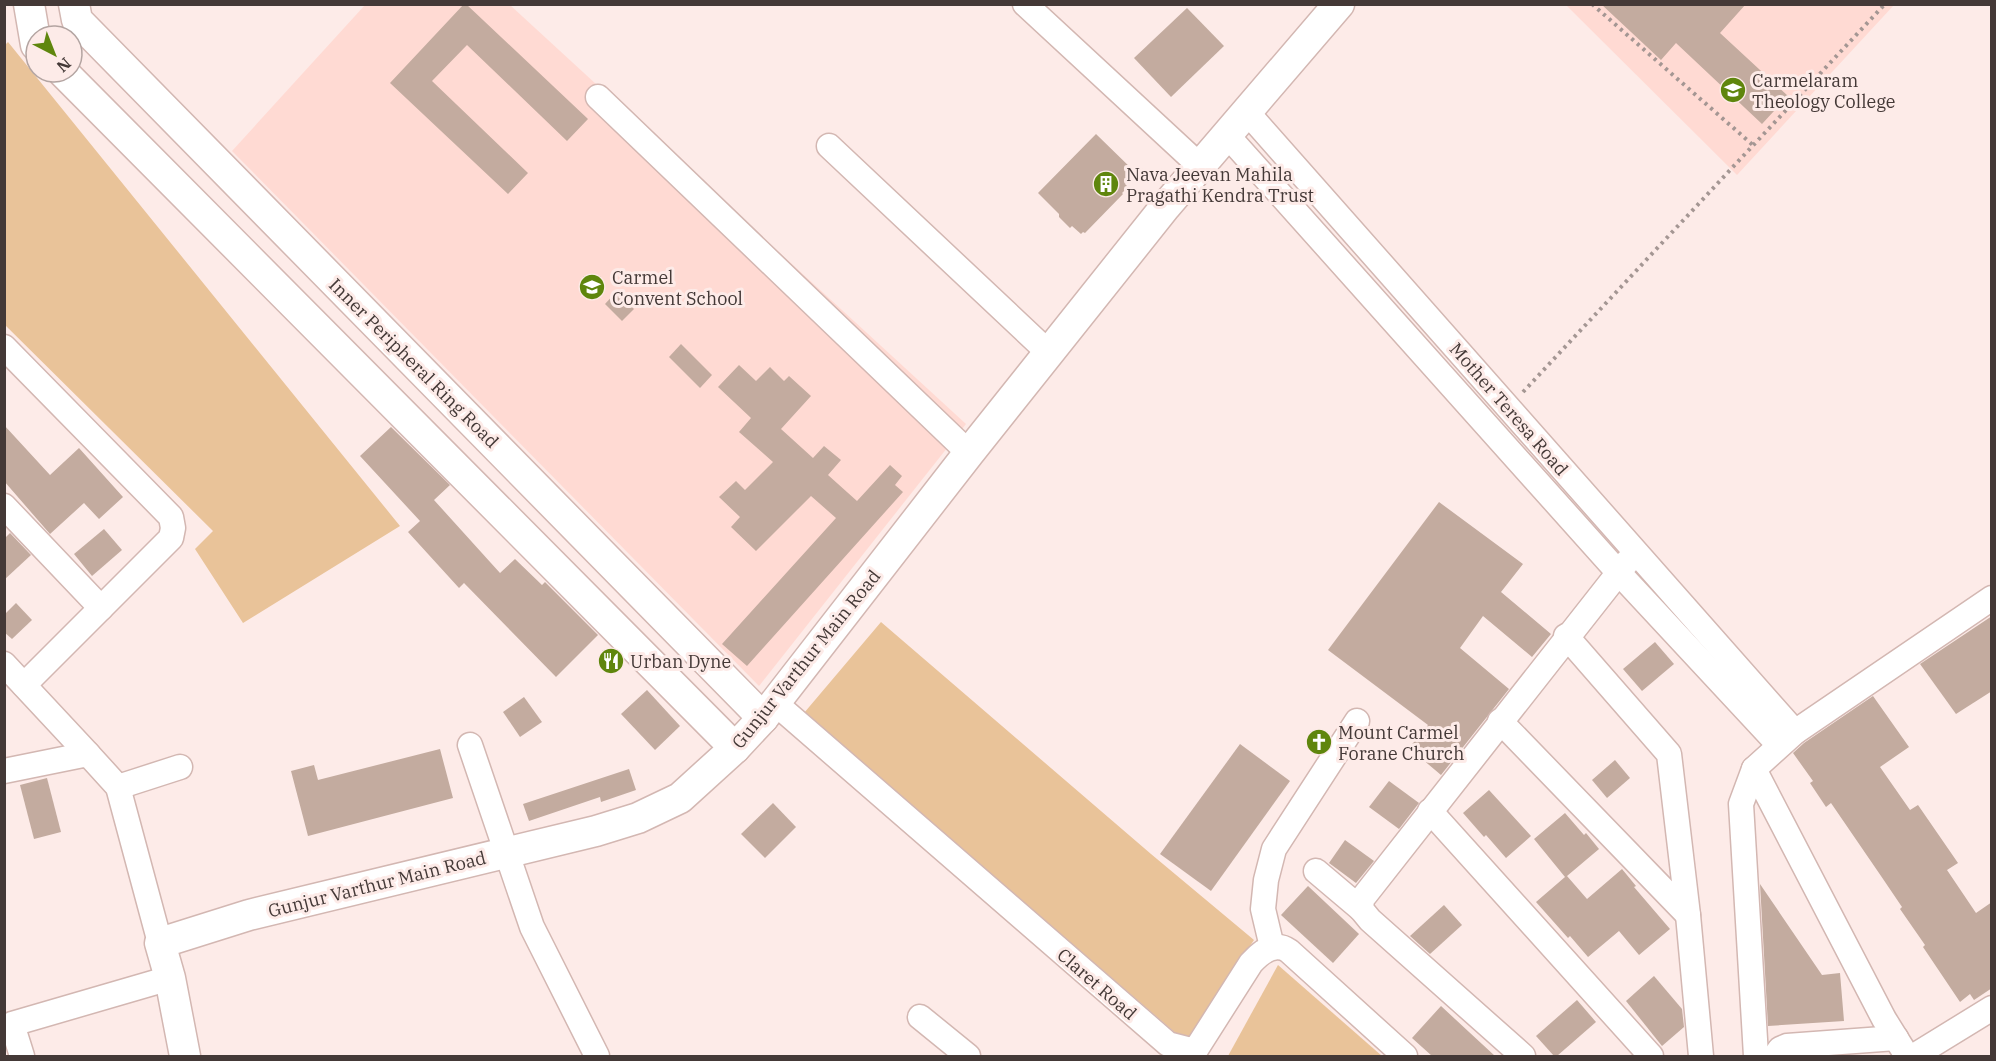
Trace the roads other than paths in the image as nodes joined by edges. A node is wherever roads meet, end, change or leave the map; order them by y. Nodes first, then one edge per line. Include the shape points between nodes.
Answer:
1 (29, 4) edge
2 (74, 4) edge
3 (1025, 4) edge
4 (1339, 4) edge
5 (32, 24) edge
6 (75, 84) edge
7 (597, 97) dead end
8 (1247, 112) junction
9 (1227, 135) junction
10 (829, 146) dead end
11 (1200, 166) junction
12 (4, 347) edge
13 (1049, 353) junction
14 (969, 453) junction
15 (4, 506) edge
16 (1635, 552) junction
17 (1618, 572) junction
18 (1992, 598) edge
19 (101, 608) junction
20 (1566, 636) junction
21 (4, 664) edge
22 (24, 685) junction
23 (769, 710) junction
24 (1764, 712) junction
25 (1357, 721) dead end
26 (1500, 721) junction
27 (1787, 739) junction
28 (470, 745) dead end
29 (735, 748) junction
30 (88, 754) junction
31 (180, 767) dead end
32 (1754, 769) junction
33 (4, 771) edge
34 (118, 787) junction
35 (1430, 812) junction
36 (507, 853) junction
37 (1316, 871) dead end
38 (1361, 909) junction
39 (1688, 915) junction
40 (160, 944) junction
41 (1272, 947) junction
42 (170, 978) junction
43 (1992, 1008) edge
44 (920, 1017) dead end
45 (1901, 1047) edge
46 (1194, 1054) edge
47 (22, 1056) edge
48 (185, 1056) edge
49 (597, 1056) edge
50 (968, 1056) edge
51 (1405, 1056) edge
52 (1522, 1056) edge
53 (1651, 1056) edge
54 (1701, 1056) edge
55 (1756, 1056) edge
56 (1775, 1056) edge
57 (1914, 1056) edge

1 - 5 main road
2 - 23 main road, Inner Peripheral Ring Road via 76,20
3 - 11 street
4 - 8 main road, Gunjur Varthur Main Road
6 - 29 main road
7 - 14 street
8 - 9 main road, Gunjur Varthur Main Road
8 - 16 street, Mother Teresa Road
9 - 11 main road, Gunjur Varthur Main Road
9 - 17 street, Mother Teresa Road
10 - 13 street
11 - 13 main road, Gunjur Varthur Main Road
12 - 19 street via 171,518 171,538
13 - 14 main road, Gunjur Varthur Main Road
14 - 23 main road, Gunjur Varthur Main Road
15 - 19 street
16 - 17 street
16 - 24 street, Mother Teresa Road
17 - 20 street
17 - 24 street, Mother Teresa Road
18 - 27 street
19 - 22 street
20 - 26 street
20 - 39 street via 1669,754
21 - 22 street
22 - 30 street
23 - 29 main road, Gunjur Varthur Main Road
23 - 46 street, Claret Road via 1168,1044
24 - 27 street
25 - 41 street via 1274,849 1263,909
26 - 35 street
26 - 39 street
27 - 32 street
28 - 36 street
29 - 36 main road, Gunjur Varthur Main Road via 680,798 638,818
30 - 33 street
30 - 34 street
31 - 34 street
32 - 45 street
32 - 55 street via 1741,804
34 - 40 street
35 - 38 street via 1362,899
35 - 53 street
36 - 40 main road, Gunjur Varthur Main Road via 249,915
36 - 49 street via 532,927
37 - 38 street
38 - 52 street
39 - 54 street
40 - 42 main road
41 - 46 street, Claret Road via 1246,969
41 - 51 street via 1281,946 1289,951
42 - 47 street via 12,1024
42 - 48 main road
43 - 57 street
44 - 50 street
45 - 56 street via 1787,1046

